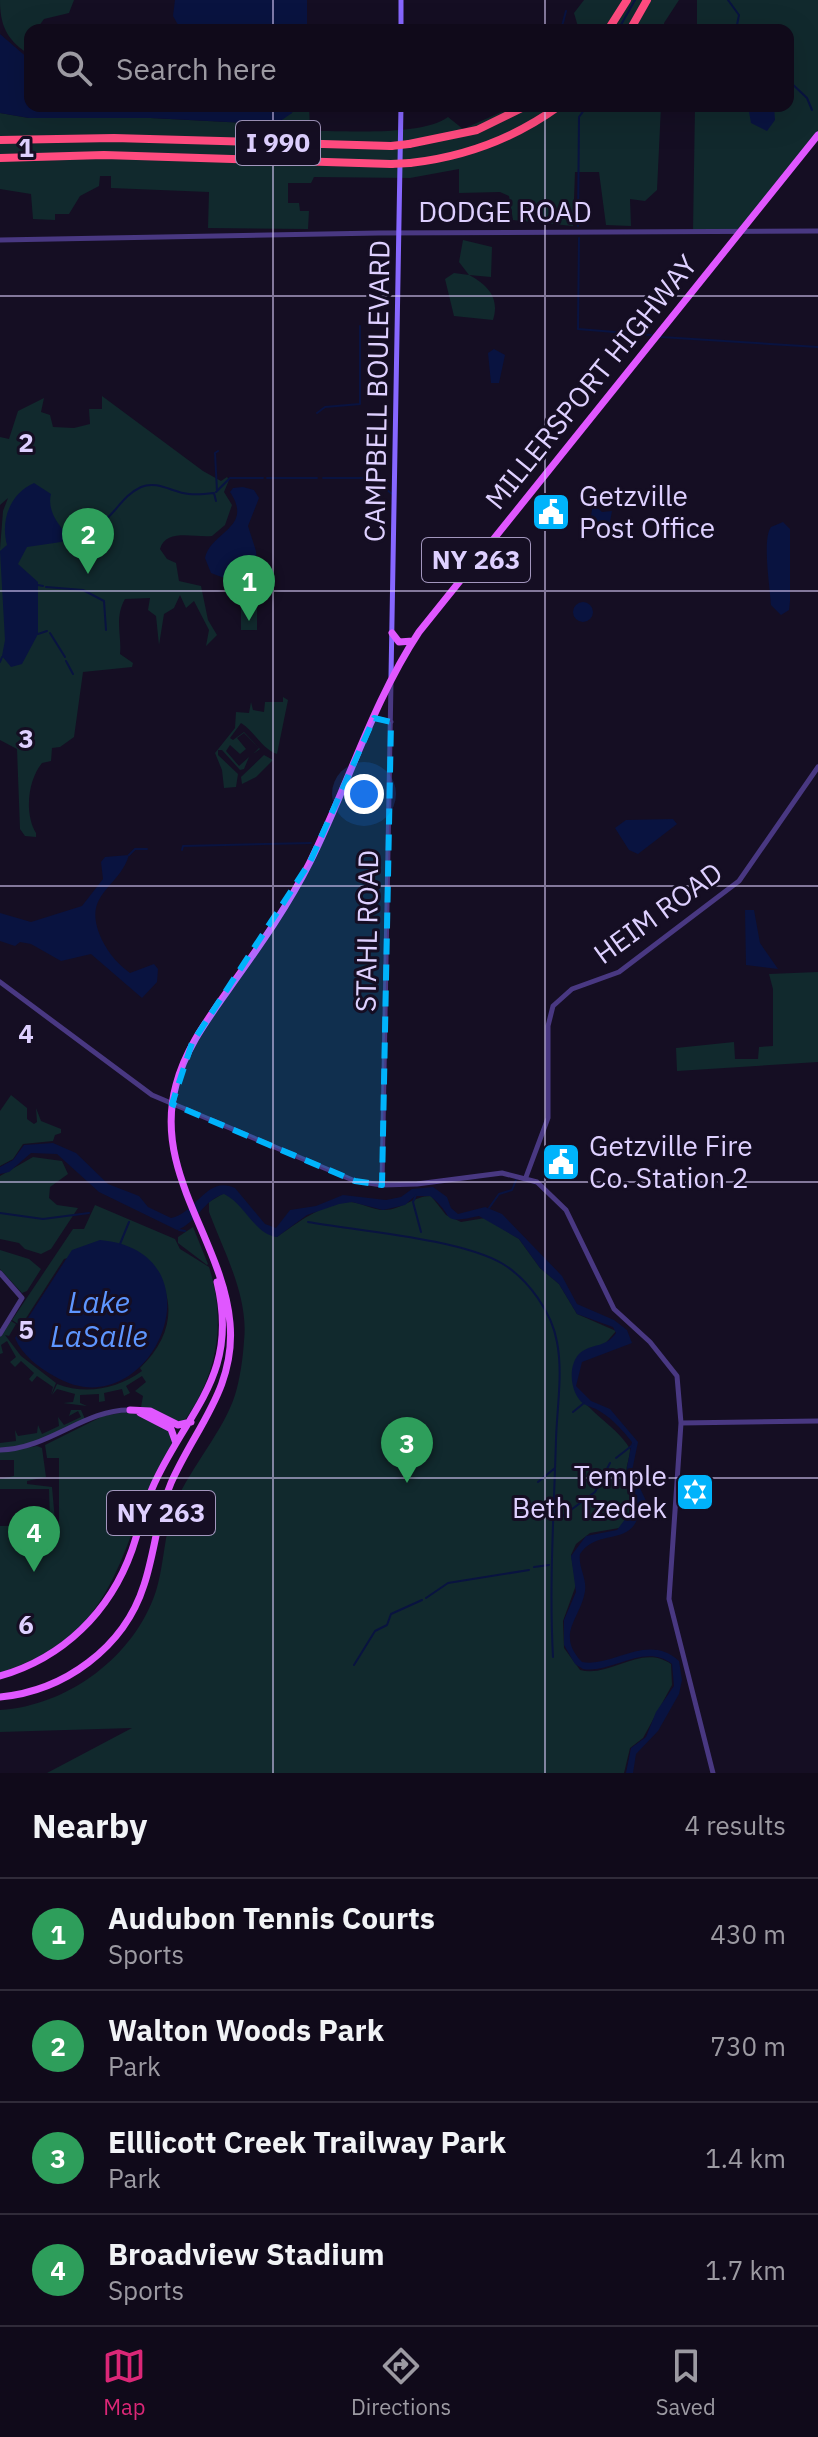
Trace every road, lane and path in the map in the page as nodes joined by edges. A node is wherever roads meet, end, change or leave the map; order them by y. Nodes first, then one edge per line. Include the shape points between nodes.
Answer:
1 (401, 0) edge
2 (627, 0) edge
3 (647, 0) edge
4 (401, 24) edge
5 (612, 24) edge
6 (633, 24) edge
7 (401, 112) edge
8 (514, 112) edge
9 (549, 112) edge
10 (818, 135) edge
11 (0, 140) edge
12 (0, 158) edge
13 (741, 231) junction
14 (818, 231) edge
15 (400, 233) junction
16 (0, 240) edge
17 (392, 633) junction
18 (413, 641) junction
19 (391, 677) junction
20 (374, 718) junction
21 (391, 722) junction
22 (818, 767) edge
23 (0, 982) edge
24 (172, 1104) junction
25 (526, 1177) junction
26 (382, 1185) junction
27 (213, 1264) junction
28 (0, 1273) edge
29 (0, 1334) edge
30 (130, 1410) junction
31 (192, 1420) junction
32 (818, 1421) edge
33 (681, 1423) junction
34 (176, 1447) junction
35 (0, 1450) edge
36 (0, 1676) edge
37 (0, 1697) edge
38 (713, 1773) edge

1 - 4 main road
2 - 5 highway
3 - 6 highway
7 - 15 main road, CAMPBELL BOULEVARD
8 - 11 highway, I 990, bridge via 477,130 391,146
9 - 12 highway, I 990, bridge via 482,147 410,163 104,155
10 - 13 main road, MILLERSPORT HIGHWAY / NY 263
13 - 14 street, DODGE ROAD
13 - 15 street, DODGE ROAD
13 - 18 main road, MILLERSPORT HIGHWAY / NY 263
15 - 16 street, DODGE ROAD
15 - 17 main road, CAMPBELL BOULEVARD
17 - 18 main road via 399,642
17 - 19 main road, CAMPBELL BOULEVARD
18 - 19 main road, MILLERSPORT HIGHWAY / NY 263
19 - 20 main road, MILLERSPORT HIGHWAY / NY 263
19 - 21 street, STAHL ROAD
20 - 21 street
20 - 24 main road, MILLERSPORT HIGHWAY / NY 263 via 306,870 192,1043
21 - 26 street, STAHL ROAD
22 - 25 street, HEIM ROAD via 739,881 619,972 558,999 548,1026 548,1118
23 - 24 street via 146,1092
24 - 26 street via 355,1181
24 - 27 main road, MILLERSPORT HIGHWAY / NY 263 via 173,1149
25 - 26 street via 502,1173
25 - 33 street via 559,1199 614,1309 677,1376
27 - 31 main road, MILLERSPORT HIGHWAY / NY 263 via 221,1304 220,1350 213,1380
27 - 37 main road, MILLERSPORT HIGHWAY / NY 263 via 229,1311 227,1372 166,1495 141,1596 122,1629 82,1668 45,1687
28 - 29 street via 21,1301
30 - 31 main road via 150,1411 178,1425
30 - 34 main road via 171,1429
30 - 35 street via 105,1413 41,1443
31 - 34 main road, MILLERSPORT HIGHWAY / NY 263
32 - 33 street
33 - 38 street via 669,1599
34 - 36 main road, MILLERSPORT HIGHWAY / NY 263 via 154,1483 131,1553 103,1607 52,1654

